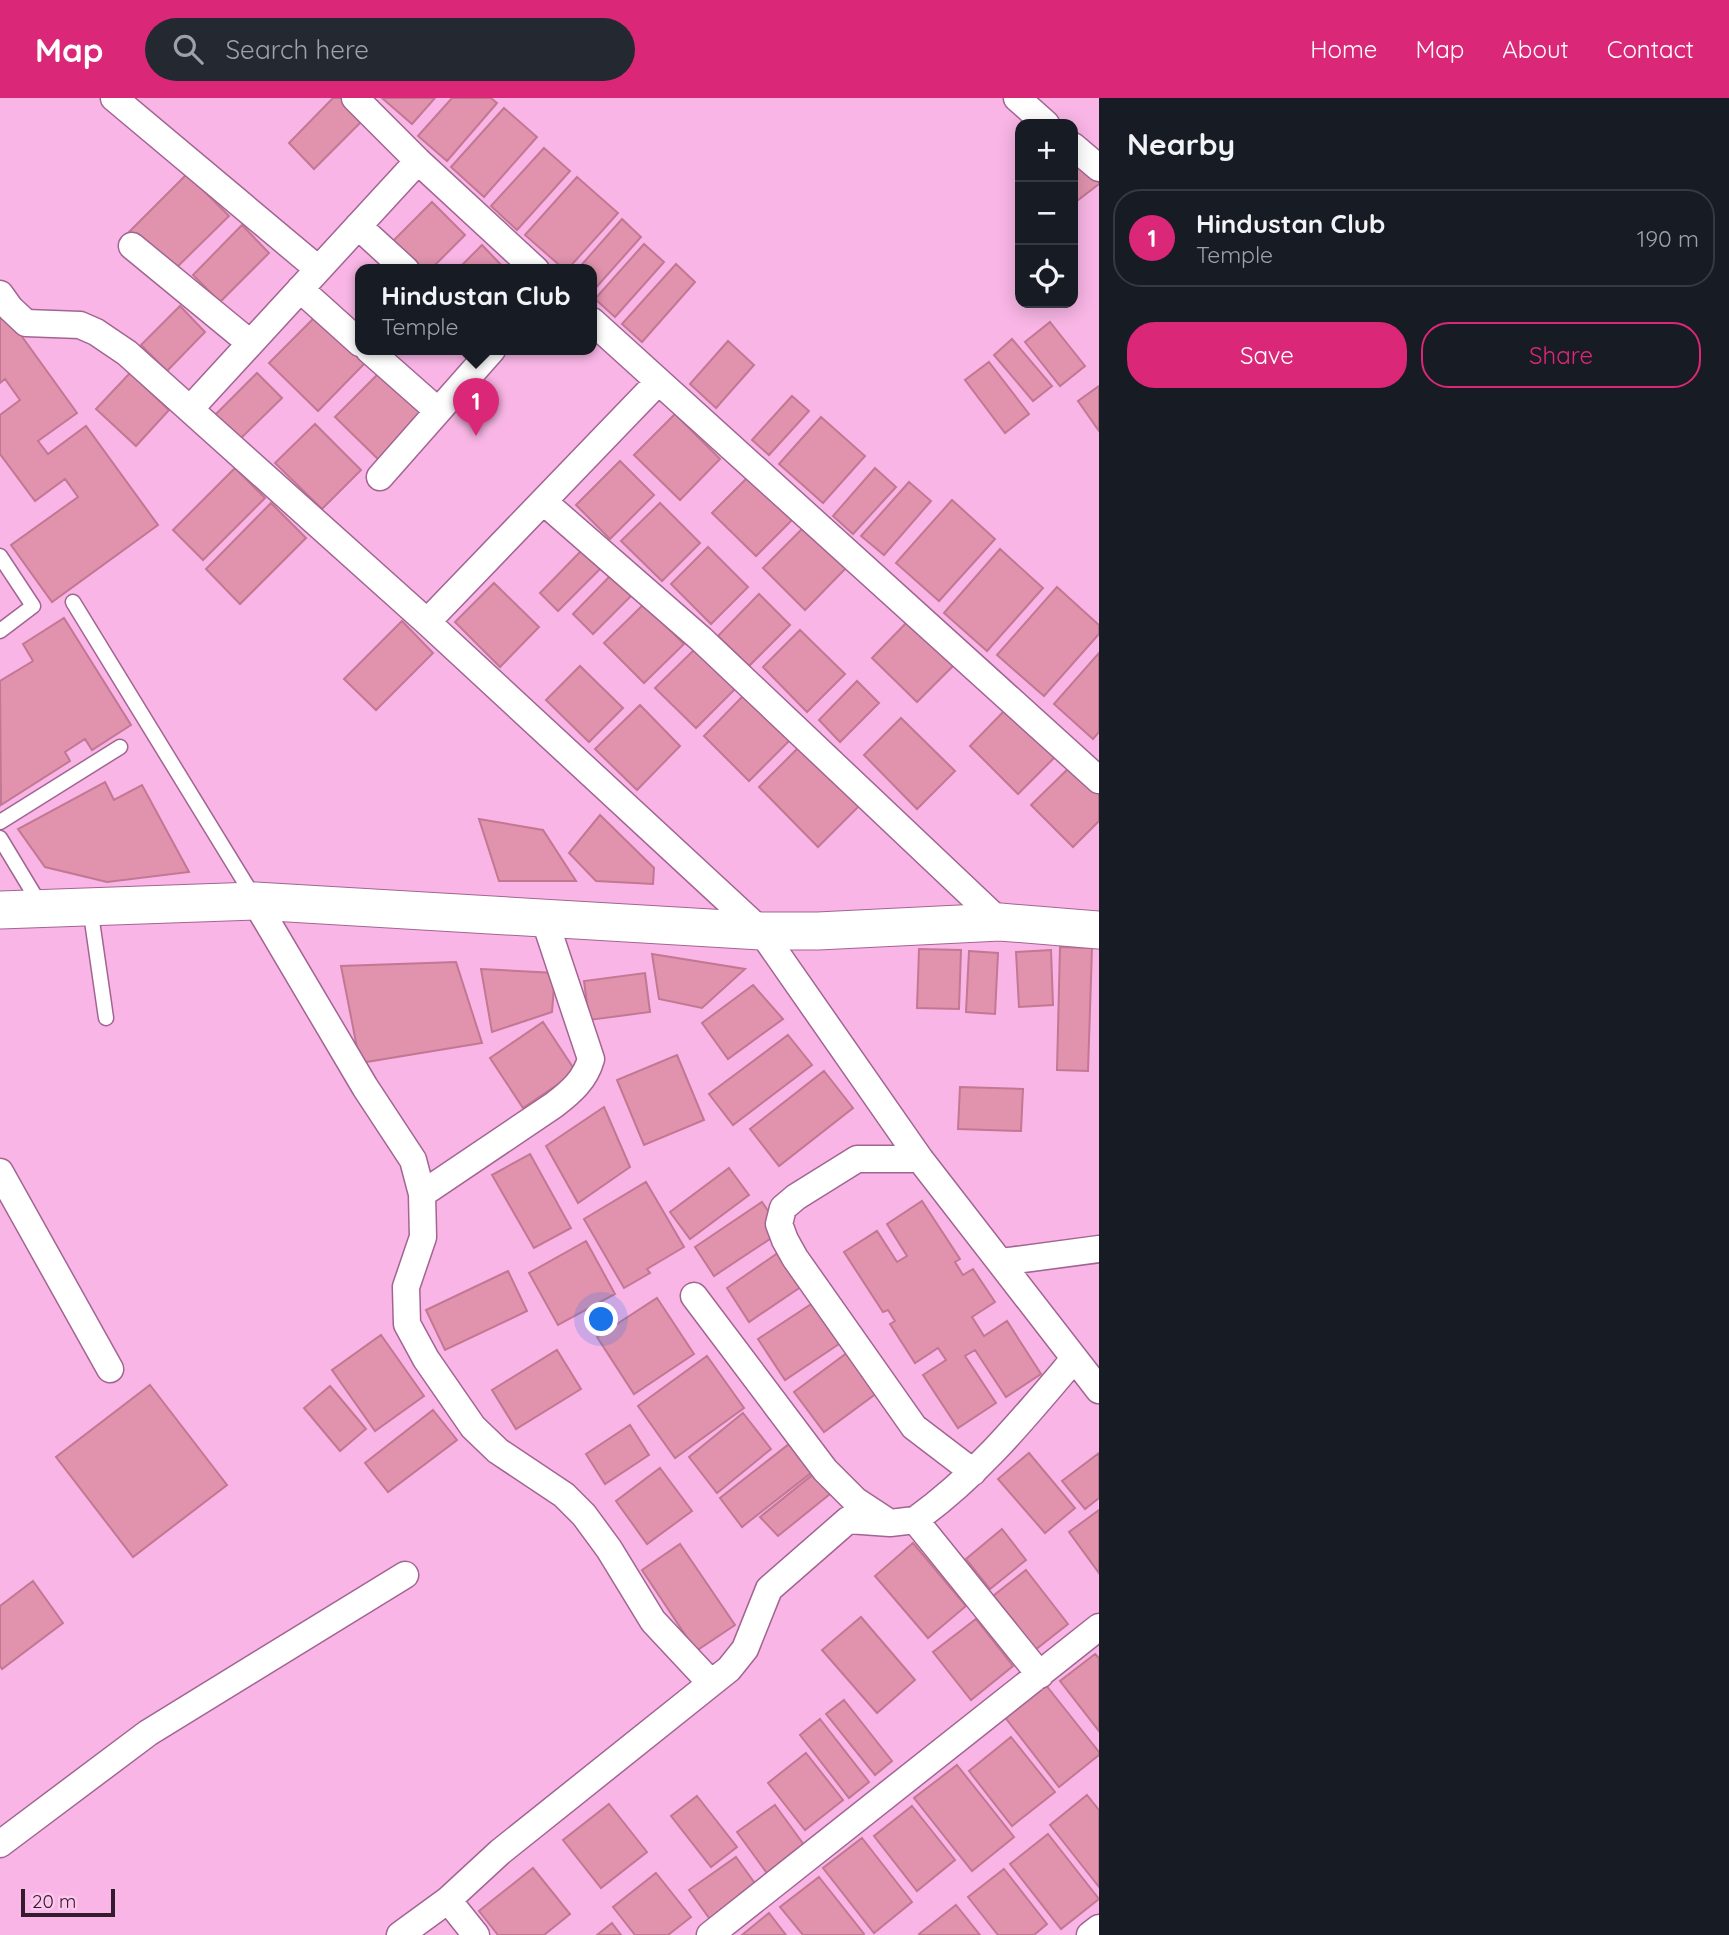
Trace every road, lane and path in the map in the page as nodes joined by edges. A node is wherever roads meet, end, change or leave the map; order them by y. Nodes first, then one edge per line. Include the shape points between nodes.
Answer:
1 (114, 98) edge
2 (355, 98) edge
3 (1017, 98) edge
4 (1040, 119) edge
5 (1078, 150) edge
6 (418, 161) junction
7 (1099, 168) edge
8 (358, 226) junction
9 (132, 246) dead end
10 (399, 264) edge
11 (530, 264) edge
12 (318, 269) junction
13 (300, 289) junction
14 (0, 294) edge
15 (597, 326) edge
16 (355, 338) edge
17 (250, 343) junction
18 (375, 355) edge
19 (488, 355) edge
20 (658, 382) junction
21 (191, 408) junction
22 (438, 411) junction
23 (380, 477) dead end
24 (544, 502) junction
25 (0, 556) edge
26 (73, 602) dead end
27 (427, 622) junction
28 (0, 631) edge
29 (120, 747) dead end
30 (1099, 780) edge
31 (0, 822) edge
32 (0, 838) edge
33 (256, 901) junction
34 (90, 906) junction
35 (41, 907) junction
36 (0, 911) edge
37 (544, 918) junction
38 (1000, 922) junction
39 (1099, 930) edge
40 (761, 931) junction
41 (106, 1018) dead end
42 (920, 1158) junction
43 (0, 1172) edge
44 (422, 1194) junction
45 (1099, 1249) edge
46 (1002, 1262) junction
47 (694, 1296) dead end
48 (1074, 1359) junction
49 (110, 1369) dead end
50 (1099, 1390) edge
51 (973, 1472) junction
52 (902, 1522) junction
53 (405, 1575) dead end
54 (1099, 1627) edge
55 (1040, 1675) junction
56 (710, 1682) junction
57 (0, 1844) edge
58 (448, 1900) junction
59 (1099, 1928) edge
60 (400, 1935) edge
61 (476, 1935) edge
62 (710, 1935) edge
63 (1090, 1935) edge

1 - 12 street
2 - 6 street
3 - 4 street
5 - 7 street
6 - 8 street
6 - 11 street
8 - 10 street
8 - 12 street
9 - 17 street
12 - 13 street
13 - 16 street
13 - 17 street
14 - 21 street via 26,323 80,325 96,332
15 - 20 street
17 - 21 street
18 - 22 street
19 - 22 street
20 - 24 street
20 - 30 street
21 - 27 street
22 - 23 street
24 - 27 street
24 - 38 street via 701,639
25 - 28 lane via 33,606
26 - 33 lane
27 - 40 street
29 - 31 lane
32 - 35 lane
33 - 34 main road
33 - 37 main road
33 - 44 street via 413,1160
34 - 35 main road
34 - 41 lane
35 - 36 main road
37 - 40 main road
37 - 44 street via 590,1059 587,1073 554,1105
38 - 39 main road
38 - 40 main road
40 - 42 street
42 - 46 street
42 - 51 street via 857,1159 783,1208 779,1224 795,1258 914,1427
43 - 49 street
44 - 56 street via 422,1237 406,1287 407,1324 426,1359 473,1427 584,1515 653,1620
45 - 46 street
46 - 48 street
47 - 52 street via 825,1470 855,1500
48 - 50 street
48 - 51 street
51 - 52 street via 944,1500
52 - 55 street
52 - 56 street via 848,1520 769,1589 745,1649 729,1669
53 - 57 street via 149,1733
54 - 55 street
55 - 62 street
56 - 58 street via 499,1852
58 - 60 street
58 - 61 street
59 - 63 street

